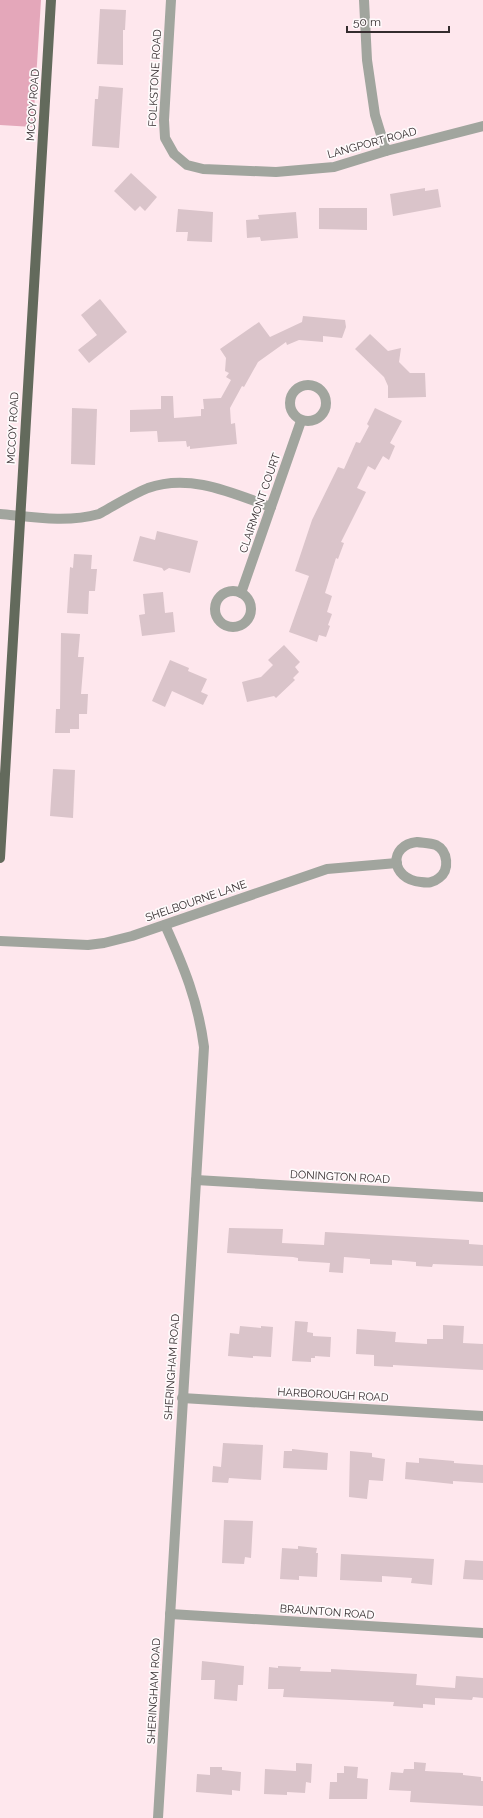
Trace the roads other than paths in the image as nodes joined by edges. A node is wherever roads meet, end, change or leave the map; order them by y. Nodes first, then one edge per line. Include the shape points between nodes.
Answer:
1 (51, 0) edge
2 (171, 0) edge
3 (364, 0) edge
4 (483, 126) edge
5 (386, 151) junction
6 (174, 154) joint
7 (301, 421) dead end
8 (271, 508) junction
9 (0, 514) edge
10 (20, 516) junction
11 (241, 593) dead end
12 (3, 761) edge
13 (0, 858) edge
14 (397, 863) junction
15 (165, 925) junction
16 (0, 941) edge
17 (196, 1180) junction
18 (483, 1197) edge
19 (182, 1398) junction
20 (483, 1416) edge
21 (170, 1614) junction
22 (483, 1633) edge
23 (158, 1818) edge

1 - 10 main road, MCCOY ROAD
2 - 6 street, FOLKSTONE ROAD via 164,120 165,138
3 - 5 street via 367,60 375,116
4 - 5 street, LANGPORT ROAD
5 - 6 street, LANGPORT ROAD via 334,167 276,172 203,169 187,165
7 - 8 street, CLAIRMONT COURT
8 - 10 street via 219,488 172,483 149,488 99,514 90,516
8 - 11 street, CLAIRMONT COURT
9 - 10 street
10 - 12 main road, MCCOY ROAD
12 - 13 main road, MCCOY ROAD
14 - 14 street via 406,879 429,883 441,877 446,866 444,853 440,848 434,844 418,842 405,845
14 - 15 street, SHELBOURNE LANE via 327,869
15 - 16 street, SHELBOURNE LANE via 132,936 88,945
15 - 17 street, SHERINGHAM ROAD via 191,985 201,1021 204,1054
17 - 18 street, DONINGTON ROAD
17 - 19 street, SHERINGHAM ROAD
19 - 20 street, HARBOROUGH ROAD
19 - 21 street, SHERINGHAM ROAD
21 - 22 street, BRAUNTON ROAD
21 - 23 street, SHERINGHAM ROAD

